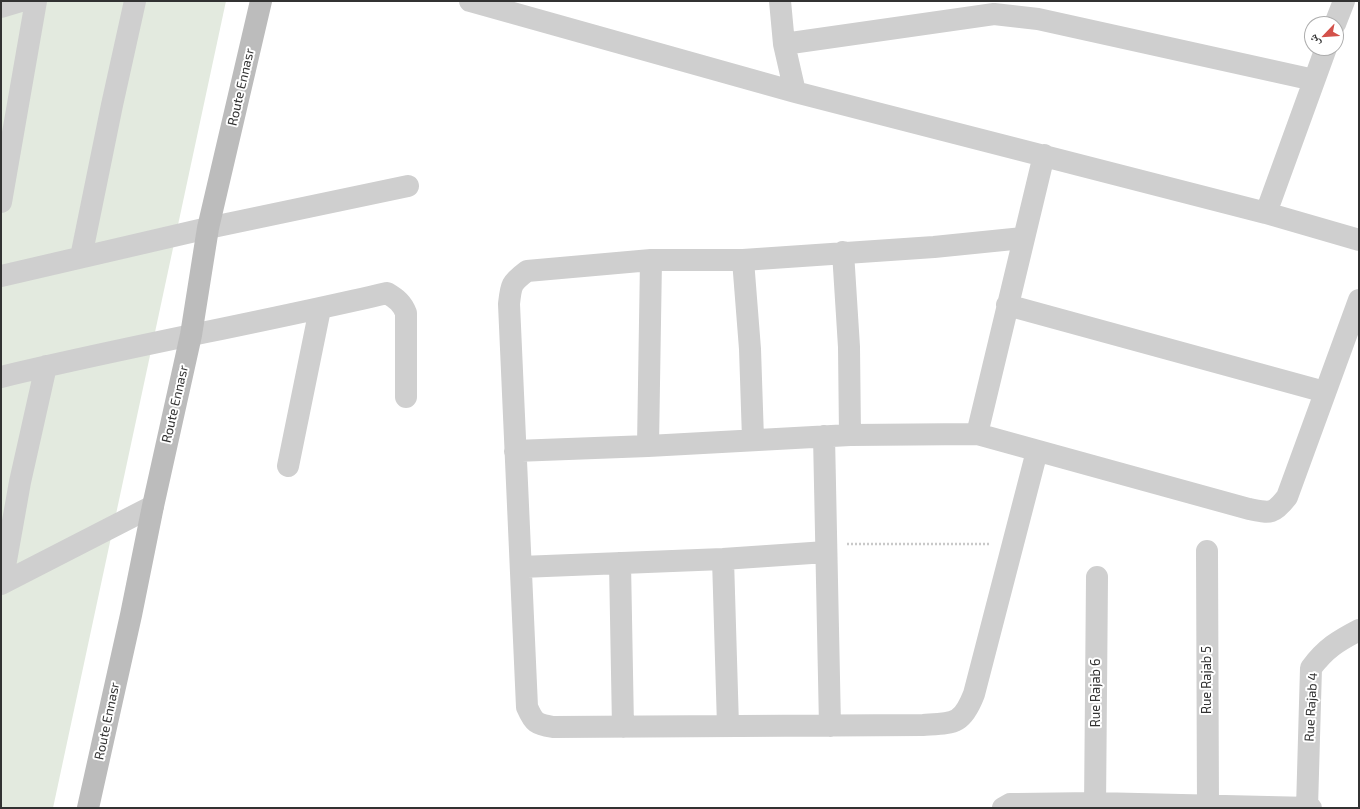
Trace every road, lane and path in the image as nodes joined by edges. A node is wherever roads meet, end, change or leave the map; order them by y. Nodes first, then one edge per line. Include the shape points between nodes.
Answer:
1 (20, 1) edge
2 (36, 1) edge
3 (135, 1) edge
4 (261, 1) edge
5 (470, 1) edge
6 (780, 1) edge
7 (1344, 1) edge
8 (1, 7) edge
9 (1040, 10) edge
10 (1338, 16) edge
11 (784, 44) junction
12 (1323, 56) edge
13 (1314, 80) junction
14 (795, 92) junction
15 (9, 112) edge
16 (1044, 155) junction
17 (408, 186) dead end
18 (2, 195) edge
19 (1266, 213) junction
20 (208, 228) junction
21 (1023, 238) junction
22 (1359, 240) edge
23 (843, 252) junction
24 (81, 257) junction
25 (651, 260) junction
26 (743, 260) junction
27 (1, 276) edge
28 (1359, 300) edge
29 (1007, 305) junction
30 (320, 309) junction
31 (191, 335) junction
32 (46, 366) junction
33 (1, 377) edge
34 (1325, 392) junction
35 (406, 397) dead end
36 (977, 434) junction
37 (850, 435) junction
38 (824, 436) junction
39 (753, 439) junction
40 (648, 446) junction
41 (515, 451) junction
42 (1036, 451) junction
43 (288, 466) dead end
44 (10, 484) edge
45 (153, 506) junction
46 (1013, 544) junction
47 (826, 548) junction
48 (1207, 551) dead end
49 (723, 559) junction
50 (620, 563) junction
51 (521, 567) junction
52 (1097, 577) dead end
53 (2, 583) edge
54 (1359, 630) edge
55 (728, 726) junction
56 (830, 726) junction
57 (623, 727) junction
58 (1095, 806) edge
59 (1208, 807) edge
60 (88, 808) edge
61 (1003, 808) edge
62 (1307, 808) edge
63 (1311, 808) edge

1 - 8 street
2 - 15 street
3 - 24 street
4 - 20 main road, Route Ennasr
5 - 14 street
6 - 11 street
7 - 10 street
9 - 11 street via 994,14
9 - 13 street
11 - 14 street
12 - 13 street
13 - 19 street
14 - 16 street
15 - 18 street
16 - 19 street
16 - 21 street
17 - 20 street
19 - 22 street
20 - 24 street
20 - 31 main road, Route Ennasr
21 - 23 street via 934,247
21 - 29 street
23 - 26 street
23 - 37 street via 849,347
24 - 27 street
25 - 26 street
25 - 40 street
25 - 41 street via 527,271 511,286 509,304
26 - 39 street via 750,349
28 - 34 street
29 - 34 street
29 - 36 street
30 - 31 street
30 - 35 street via 387,293 397,298 406,313 407,322
30 - 43 street
31 - 32 street
31 - 45 main road, Route Ennasr
32 - 33 street
32 - 44 street
34 - 42 street via 1287,497 1276,510 1267,512
36 - 37 street
36 - 42 street
37 - 38 street
38 - 39 street
38 - 47 street
39 - 40 street
40 - 41 street
41 - 51 street
42 - 46 street
44 - 53 street
45 - 53 street
45 - 60 main road, Route Ennasr
46 - 47 path
46 - 56 street via 974,694 968,710 959,719 947,724
47 - 49 street
47 - 56 street
48 - 59 street, Rue Rajab 5
49 - 50 street
49 - 55 street
50 - 51 street
50 - 57 street
51 - 57 street via 527,706 532,719 553,727
52 - 58 street, Rue Rajab 6
54 - 62 street, Rue Rajab 4 via 1337,642 1320,656 1311,668
55 - 56 street
55 - 57 street
58 - 59 street
58 - 61 street via 1010,804
59 - 62 street
62 - 63 street

